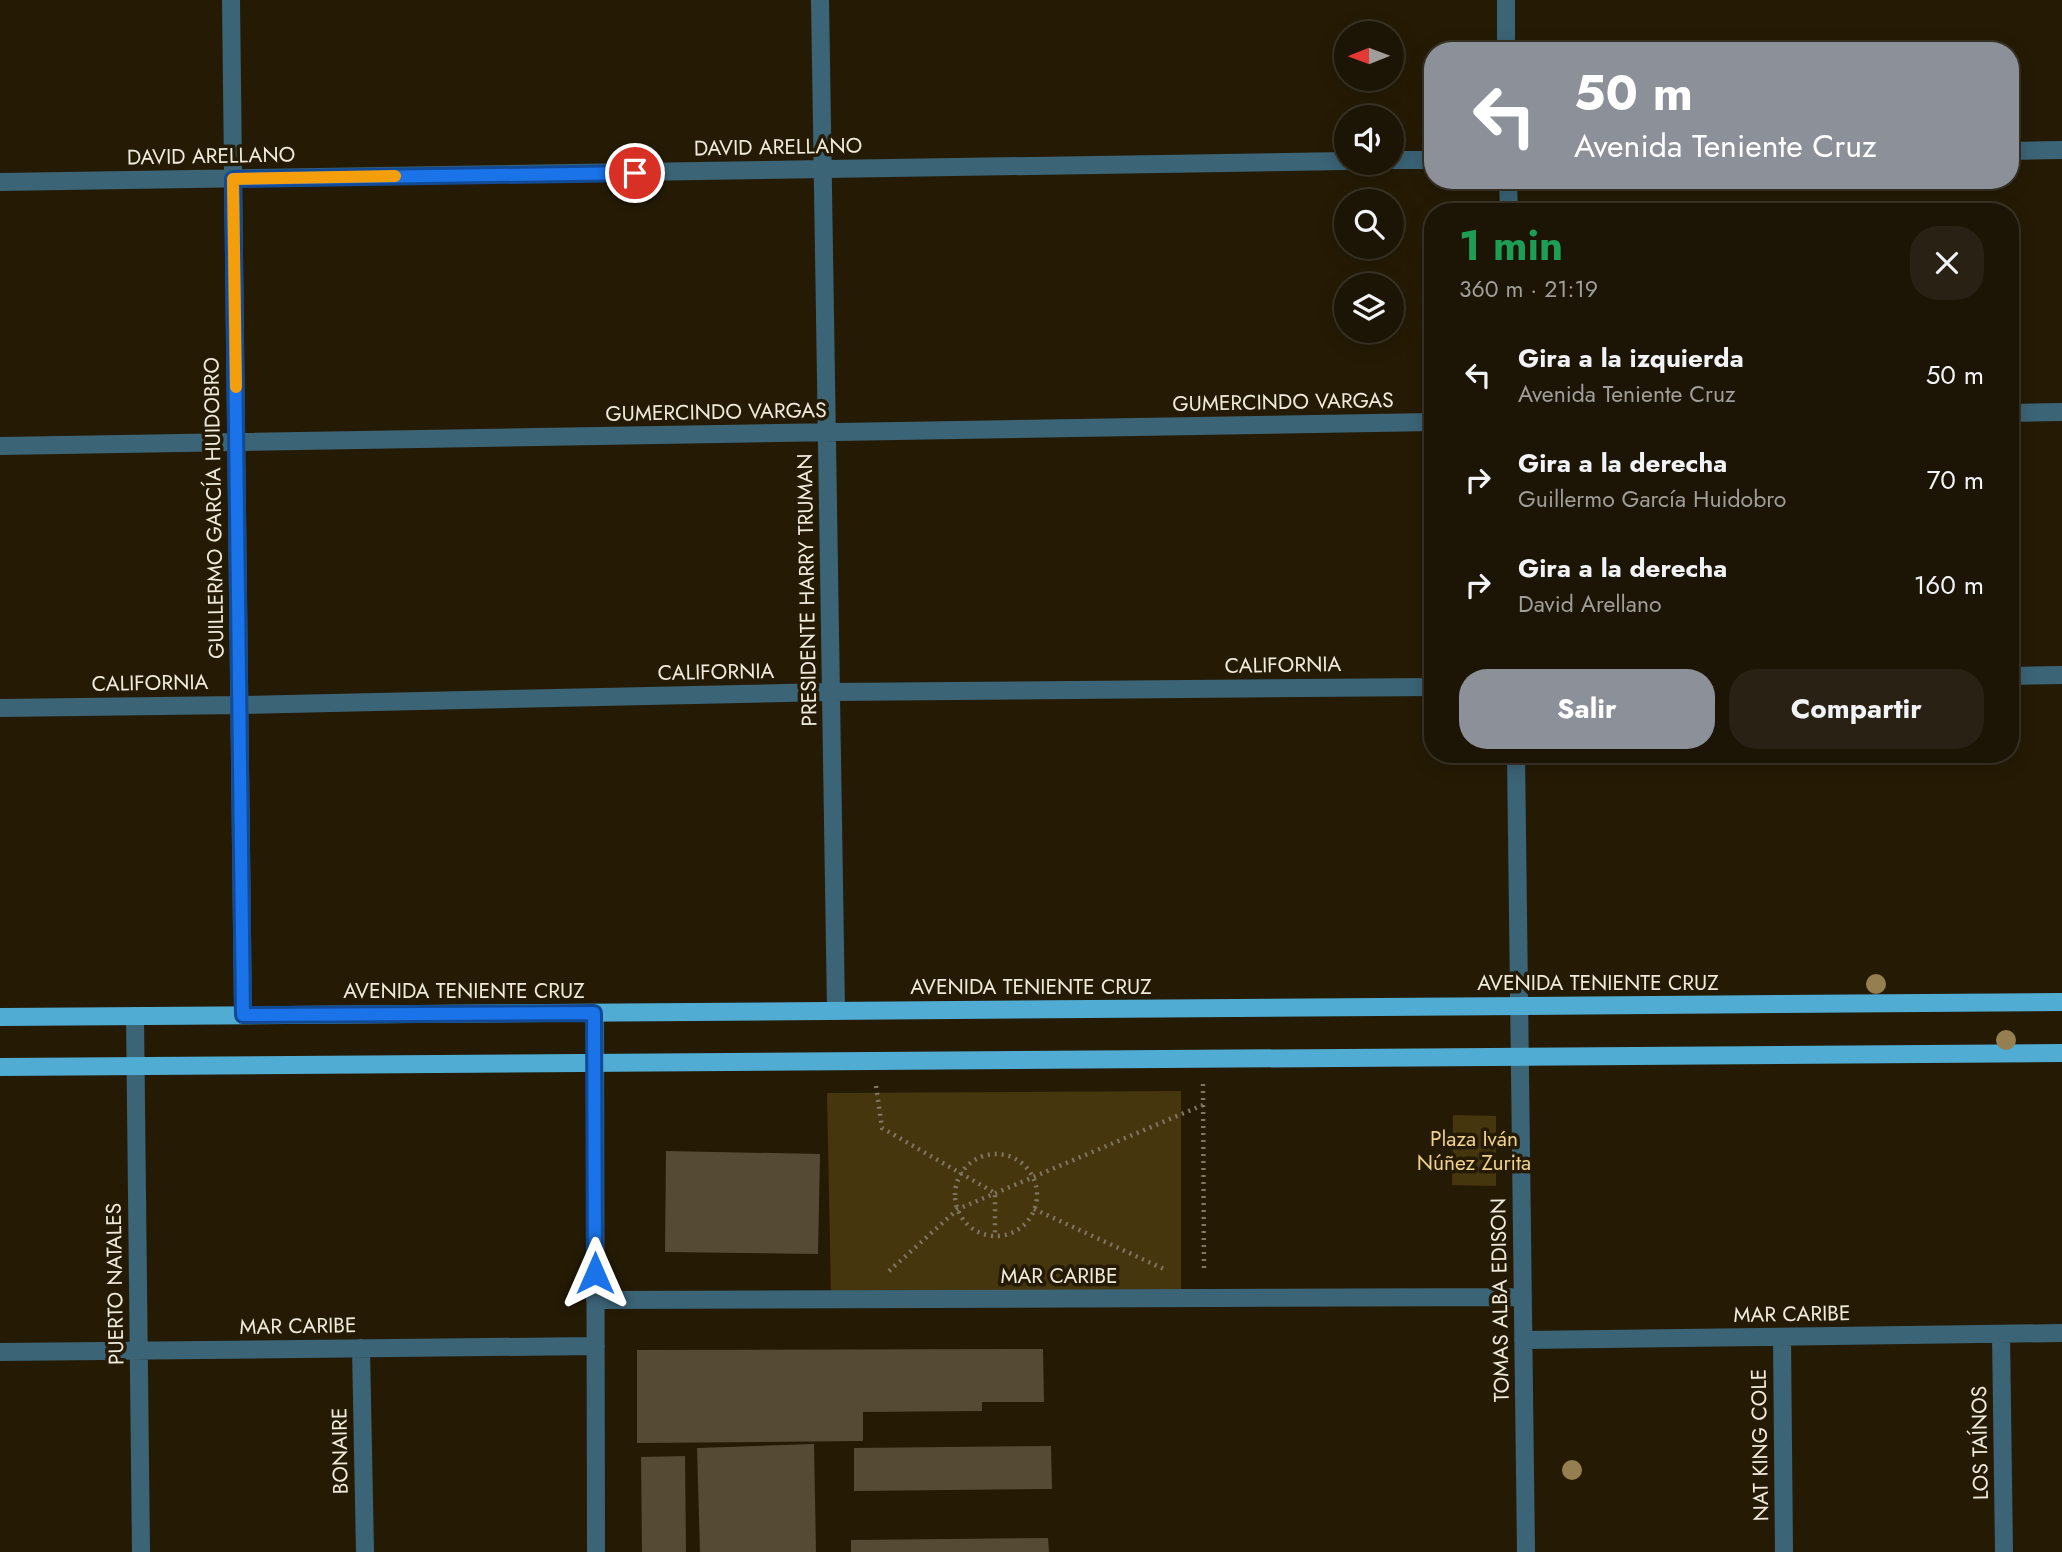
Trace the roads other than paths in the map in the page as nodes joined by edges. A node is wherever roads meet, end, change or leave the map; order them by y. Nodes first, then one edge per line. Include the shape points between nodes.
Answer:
1 (231, 0) edge
2 (820, 0) edge
3 (1506, 0) edge
4 (1506, 42) edge
5 (2062, 150) edge
6 (2019, 151) edge
7 (1404, 160) edge
8 (1424, 160) edge
9 (1334, 161) edge
10 (823, 170) junction
11 (233, 179) junction
12 (0, 182) edge
13 (2062, 412) edge
14 (2019, 413) edge
15 (1424, 422) edge
16 (827, 432) junction
17 (236, 442) junction
18 (0, 446) edge
19 (2062, 675) edge
20 (2019, 676) edge
21 (1424, 687) edge
22 (831, 692) junction
23 (240, 705) junction
24 (0, 708) edge
25 (1516, 763) edge
26 (2062, 1002) edge
27 (1519, 1006) junction
28 (836, 1011) junction
29 (594, 1013) junction
30 (243, 1015) junction
31 (135, 1016) junction
32 (0, 1017) edge
33 (2062, 1053) edge
34 (1520, 1056) junction
35 (595, 1063) junction
36 (136, 1066) junction
37 (0, 1067) edge
38 (1523, 1297) junction
39 (595, 1300) junction
40 (2062, 1333) edge
41 (2001, 1334) junction
42 (1782, 1337) junction
43 (1523, 1340) junction
44 (596, 1346) junction
45 (361, 1348) junction
46 (139, 1351) junction
47 (0, 1352) edge
48 (141, 1552) edge
49 (365, 1552) edge
50 (596, 1552) edge
51 (1526, 1552) edge
52 (1784, 1552) edge
53 (2004, 1552) edge

1 - 11 street, GUILLERMO GARCÍA HUIDOBRO
2 - 10 street, PRESIDENTE HARRY TRUMAN
3 - 4 street
5 - 6 street
7 - 8 street
9 - 10 street, DAVID ARELLANO
10 - 11 street, DAVID ARELLANO
10 - 16 street, PRESIDENTE HARRY TRUMAN
11 - 12 street, DAVID ARELLANO
11 - 17 street, GUILLERMO GARCÍA HUIDOBRO
13 - 14 street
15 - 16 street, GUMERCINDO VARGAS
16 - 17 street, GUMERCINDO VARGAS
16 - 22 street, PRESIDENTE HARRY TRUMAN
17 - 18 street, GUMERCINDO VARGAS
17 - 23 street, GUILLERMO GARCÍA HUIDOBRO
19 - 20 street
21 - 22 street, CALIFORNIA
22 - 23 street, CALIFORNIA
22 - 28 street, PRESIDENTE HARRY TRUMAN
23 - 24 street, CALIFORNIA
23 - 30 street, GUILLERMO GARCÍA HUIDOBRO
25 - 27 street, TOMAS ALBA EDISON
26 - 27 main road, AVENIDA TENIENTE CRUZ
27 - 28 main road, AVENIDA TENIENTE CRUZ
27 - 34 street, TOMAS ALBA EDISON
28 - 29 main road, AVENIDA TENIENTE CRUZ
29 - 30 main road, AVENIDA TENIENTE CRUZ
29 - 35 street
30 - 31 main road, AVENIDA TENIENTE CRUZ
31 - 32 main road, AVENIDA TENIENTE CRUZ
31 - 36 street, PUERTO NATALES
33 - 34 main road
34 - 35 main road
34 - 38 street, TOMAS ALBA EDISON
35 - 36 main road
35 - 39 street
36 - 37 main road
36 - 46 street, PUERTO NATALES
38 - 39 street, MAR CARIBE
38 - 43 street, TOMAS ALBA EDISON
39 - 44 street
40 - 41 street, MAR CARIBE
41 - 42 street, MAR CARIBE
41 - 53 street, LOS TAÍNOS
42 - 43 street, MAR CARIBE
42 - 52 street, NAT KING COLE
43 - 51 street, TOMAS ALBA EDISON
44 - 45 street, MAR CARIBE
44 - 50 street
45 - 46 street, MAR CARIBE
45 - 49 street, BONAIRE
46 - 47 street, MAR CARIBE
46 - 48 street, PUERTO NATALES

